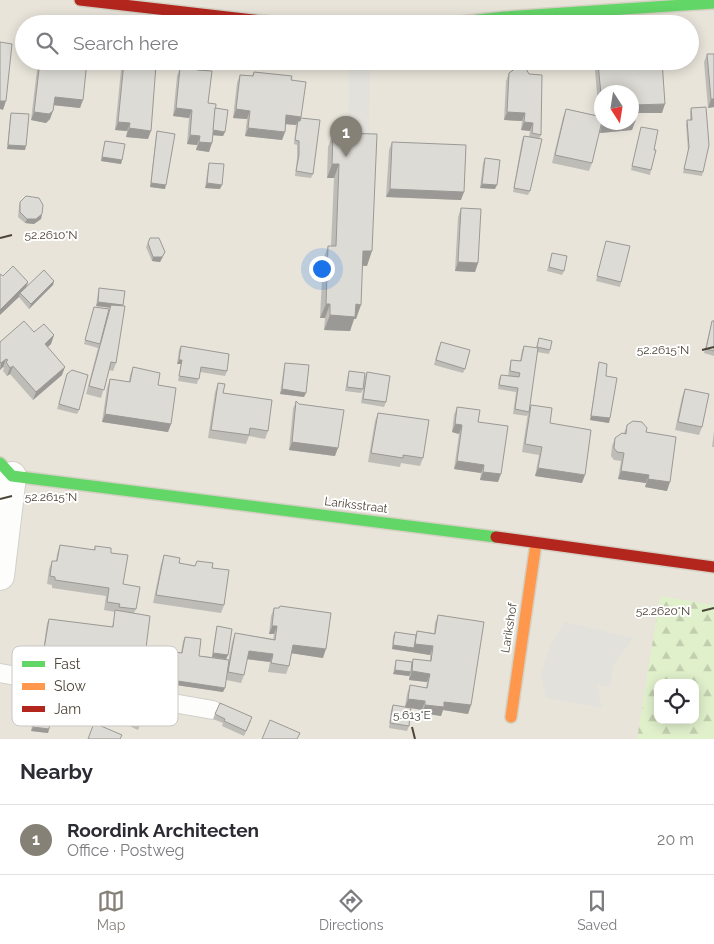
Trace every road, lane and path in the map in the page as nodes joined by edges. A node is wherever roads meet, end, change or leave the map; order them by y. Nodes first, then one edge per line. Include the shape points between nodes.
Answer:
1 (80, 0) edge
2 (714, 3) edge
3 (505, 8) edge
4 (210, 15) edge
5 (477, 15) edge
6 (6, 470) edge
7 (536, 544) junction
8 (714, 567) edge
9 (0, 576) edge
10 (178, 704) edge
11 (213, 710) dead end
12 (511, 717) dead end

1 - 4 street
2 - 3 street
3 - 5 street
6 - 7 street, Lariksstraat
6 - 9 street
7 - 8 street, Lariksstraat
7 - 12 street, Larikshof
10 - 11 lane

